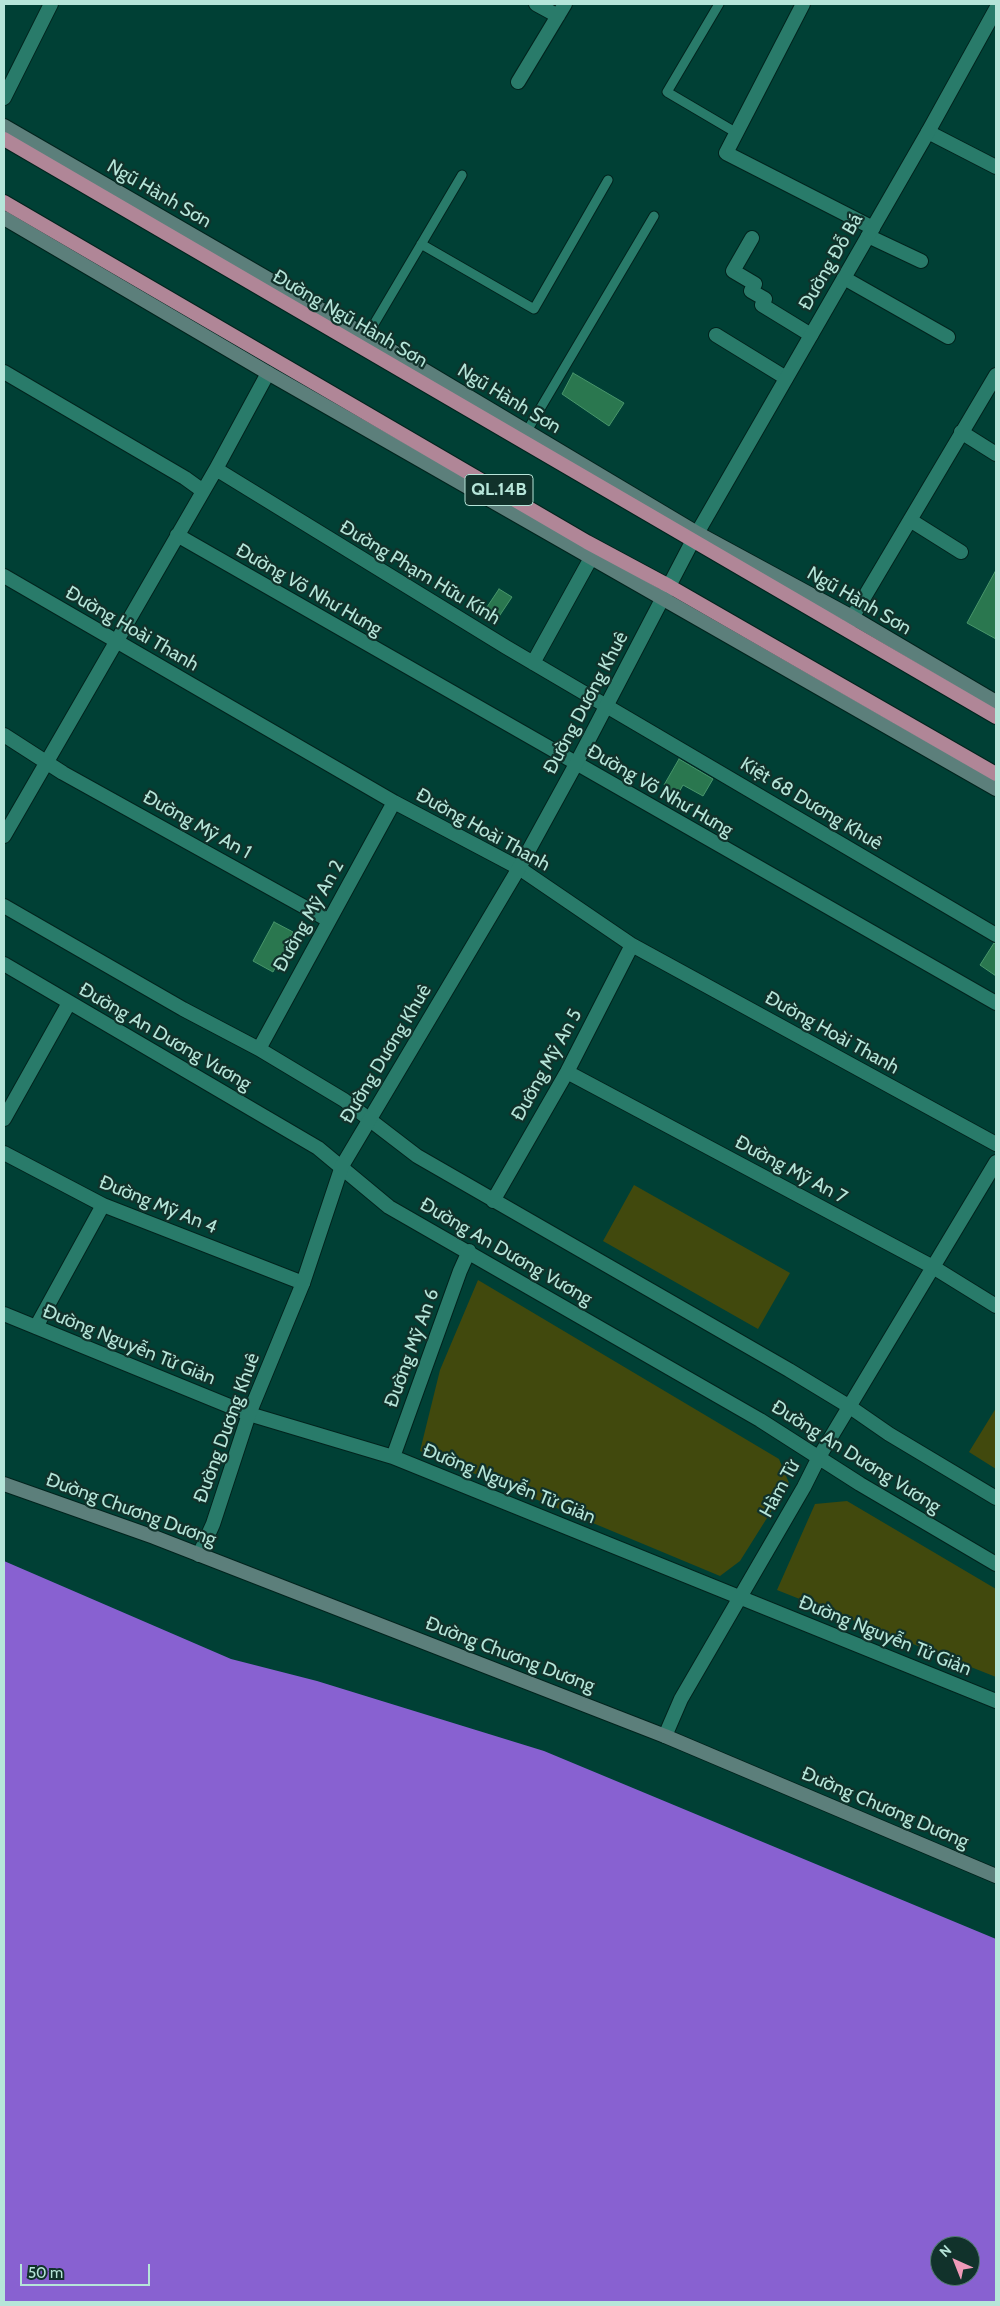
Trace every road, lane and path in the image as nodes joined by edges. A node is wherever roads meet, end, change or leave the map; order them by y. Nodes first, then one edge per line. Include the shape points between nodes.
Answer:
1 (51, 4) edge
2 (536, 4) edge
3 (565, 4) edge
4 (720, 4) edge
5 (803, 4) edge
6 (996, 8) edge
7 (558, 16) junction
8 (518, 82) dead end
9 (4, 98) edge
10 (4, 126) edge
11 (735, 132) junction
12 (928, 132) junction
13 (4, 139) edge
14 (996, 168) edge
15 (462, 175) dead end
16 (608, 180) dead end
17 (4, 202) edge
18 (654, 216) dead end
19 (4, 218) edge
20 (870, 232) junction
21 (752, 238) dead end
22 (421, 244) junction
23 (921, 261) dead end
24 (844, 278) junction
25 (716, 334) dead end
26 (811, 335) junction
27 (948, 337) dead end
28 (364, 342) junction
29 (4, 372) edge
30 (268, 373) junction
31 (996, 375) edge
32 (786, 378) junction
33 (961, 432) junction
34 (524, 436) junction
35 (996, 454) edge
36 (216, 469) junction
37 (203, 490) junction
38 (910, 520) junction
39 (177, 535) junction
40 (694, 537) junction
41 (960, 552) dead end
42 (591, 558) junction
43 (729, 563) joint
44 (4, 576) edge
45 (666, 592) junction
46 (849, 623) junction
47 (116, 642) junction
48 (533, 663) junction
49 (996, 702) edge
50 (606, 706) junction
51 (996, 718) edge
52 (4, 736) edge
53 (47, 763) junction
54 (576, 764) junction
55 (996, 774) edge
56 (996, 789) edge
57 (394, 802) junction
58 (4, 836) edge
59 (519, 868) junction
60 (4, 906) edge
61 (328, 920) junction
62 (996, 935) edge
63 (632, 945) junction
64 (4, 964) edge
65 (69, 1003) junction
66 (996, 1003) edge
67 (259, 1049) junction
68 (567, 1072) junction
69 (369, 1118) junction
70 (4, 1119) edge
71 (996, 1144) edge
72 (4, 1153) edge
73 (996, 1162) edge
74 (342, 1166) junction
75 (493, 1201) junction
76 (103, 1205) junction
77 (469, 1252) junction
78 (933, 1267) junction
79 (303, 1283) junction
80 (996, 1306) edge
81 (4, 1314) edge
82 (36, 1326) junction
83 (850, 1407) junction
84 (249, 1414) junction
85 (393, 1457) junction
86 (819, 1457) junction
87 (4, 1484) edge
88 (996, 1498) edge
89 (199, 1554) junction
90 (996, 1564) edge
91 (740, 1598) junction
92 (996, 1701) edge
93 (665, 1736) junction
94 (996, 1876) edge

1 - 9 street
2 - 7 street
3 - 7 street
4 - 11 lane via 667,92
5 - 11 street
6 - 12 street, Đường Đỗ Bá
7 - 8 street
10 - 28 main road, Ngũ Hành Sơn
11 - 20 street via 726,153
12 - 14 street
12 - 20 street, Đường Đỗ Bá
13 - 28 highway, Đường Ngũ Hành Sơn / QL.14B
15 - 22 lane
16 - 22 lane via 534,309
17 - 45 highway, QL.14B via 587,542
18 - 34 lane
19 - 30 main road
20 - 23 street
20 - 24 street, Đường Đỗ Bá
21 - 26 street via 733,271 755,284 751,291 764,299 762,305
22 - 28 lane
24 - 26 street, Đường Đỗ Bá
24 - 27 street
25 - 32 street
26 - 32 street, Đường Đỗ Bá
28 - 34 highway, Đường Ngũ Hành Sơn / QL.14B
29 - 37 street
30 - 36 street
30 - 42 main road
31 - 33 street
32 - 40 street, Đường Đỗ Bá
33 - 35 street
33 - 38 street
34 - 40 highway, Đường Ngũ Hành Sơn / QL.14B
36 - 37 street
36 - 48 street, Đường Phạm Hữu Kính
37 - 39 street
38 - 41 street
38 - 46 street
39 - 47 street
39 - 54 street, Đường Võ Như Hưng
40 - 43 highway, Đường Ngũ Hành Sơn
40 - 45 street, Đường Dương Khuê
40 - 46 main road, Ngũ Hành Sơn
42 - 45 main road
42 - 48 street
43 - 46 highway, Ngũ Hành Sơn
44 - 47 street, Đường Hoài Thanh
45 - 50 street, Đường Dương Khuê
45 - 55 highway, QL.14B
45 - 56 main road
46 - 49 main road, Ngũ Hành Sơn
46 - 51 highway, Ngũ Hành Sơn
47 - 53 street
47 - 57 street, Đường Hoài Thanh
48 - 50 street, Đường Phạm Hữu Kính
50 - 54 street, Đường Dương Khuê
50 - 62 street, Kiệt 68 Dương Khuê
52 - 53 street, Đường Mỹ An 1
53 - 58 street
53 - 61 street, Đường Mỹ An 1
54 - 59 street, Đường Dương Khuê
54 - 66 street, Đường Võ Như Hưng
57 - 59 street, Đường Hoài Thanh
57 - 61 street, Đường Mỹ An 2
59 - 63 street, Đường Hoài Thanh
59 - 69 street, Đường Dương Khuê
60 - 67 street, Đường An Dương Vương
61 - 67 street, Đường Mỹ An 2
63 - 68 street, Đường Mỹ An 5
63 - 71 street, Đường Hoài Thanh
64 - 65 street, Đường An Dương Vương
65 - 70 street
65 - 74 street, Đường An Dương Vương via 309,1143
67 - 69 street, Đường An Dương Vương
68 - 75 street, Đường Mỹ An 5
68 - 78 street, Đường Mỹ An 7
69 - 74 street, Đường Dương Khuê
69 - 75 street, Đường An Dương Vương via 417,1156
72 - 76 street, Đường Mỹ An 4
73 - 78 street, Hàm Tử
74 - 77 street, Đường An Dương Vương via 389,1206
74 - 79 street, Đường Dương Khuê
75 - 83 street, Đường An Dương Vương
76 - 79 street, Đường Mỹ An 4
76 - 82 street
77 - 85 street, Đường Mỹ An 6
77 - 86 street, Đường An Dương Vương
78 - 80 street, Đường Mỹ An 7
78 - 83 street, Hàm Tử
79 - 84 street, Đường Dương Khuê
81 - 82 street, Đường Nguyễn Tử Giản
82 - 84 street, Đường Nguyễn Tử Giản
83 - 86 street, Hàm Tử
83 - 88 street, Đường An Dương Vương
84 - 85 street, Đường Nguyễn Tử Giản
84 - 89 street, Đường Dương Khuê via 213,1524
85 - 91 street, Đường Nguyễn Tử Giản
86 - 90 street, Đường An Dương Vương
86 - 91 street, Hàm Tử
87 - 89 main road, Đường Chương Dương
89 - 93 main road, Đường Chương Dương
91 - 92 street, Đường Nguyễn Tử Giản
91 - 93 street, Hàm Tử via 681,1699
93 - 94 main road, Đường Chương Dương

